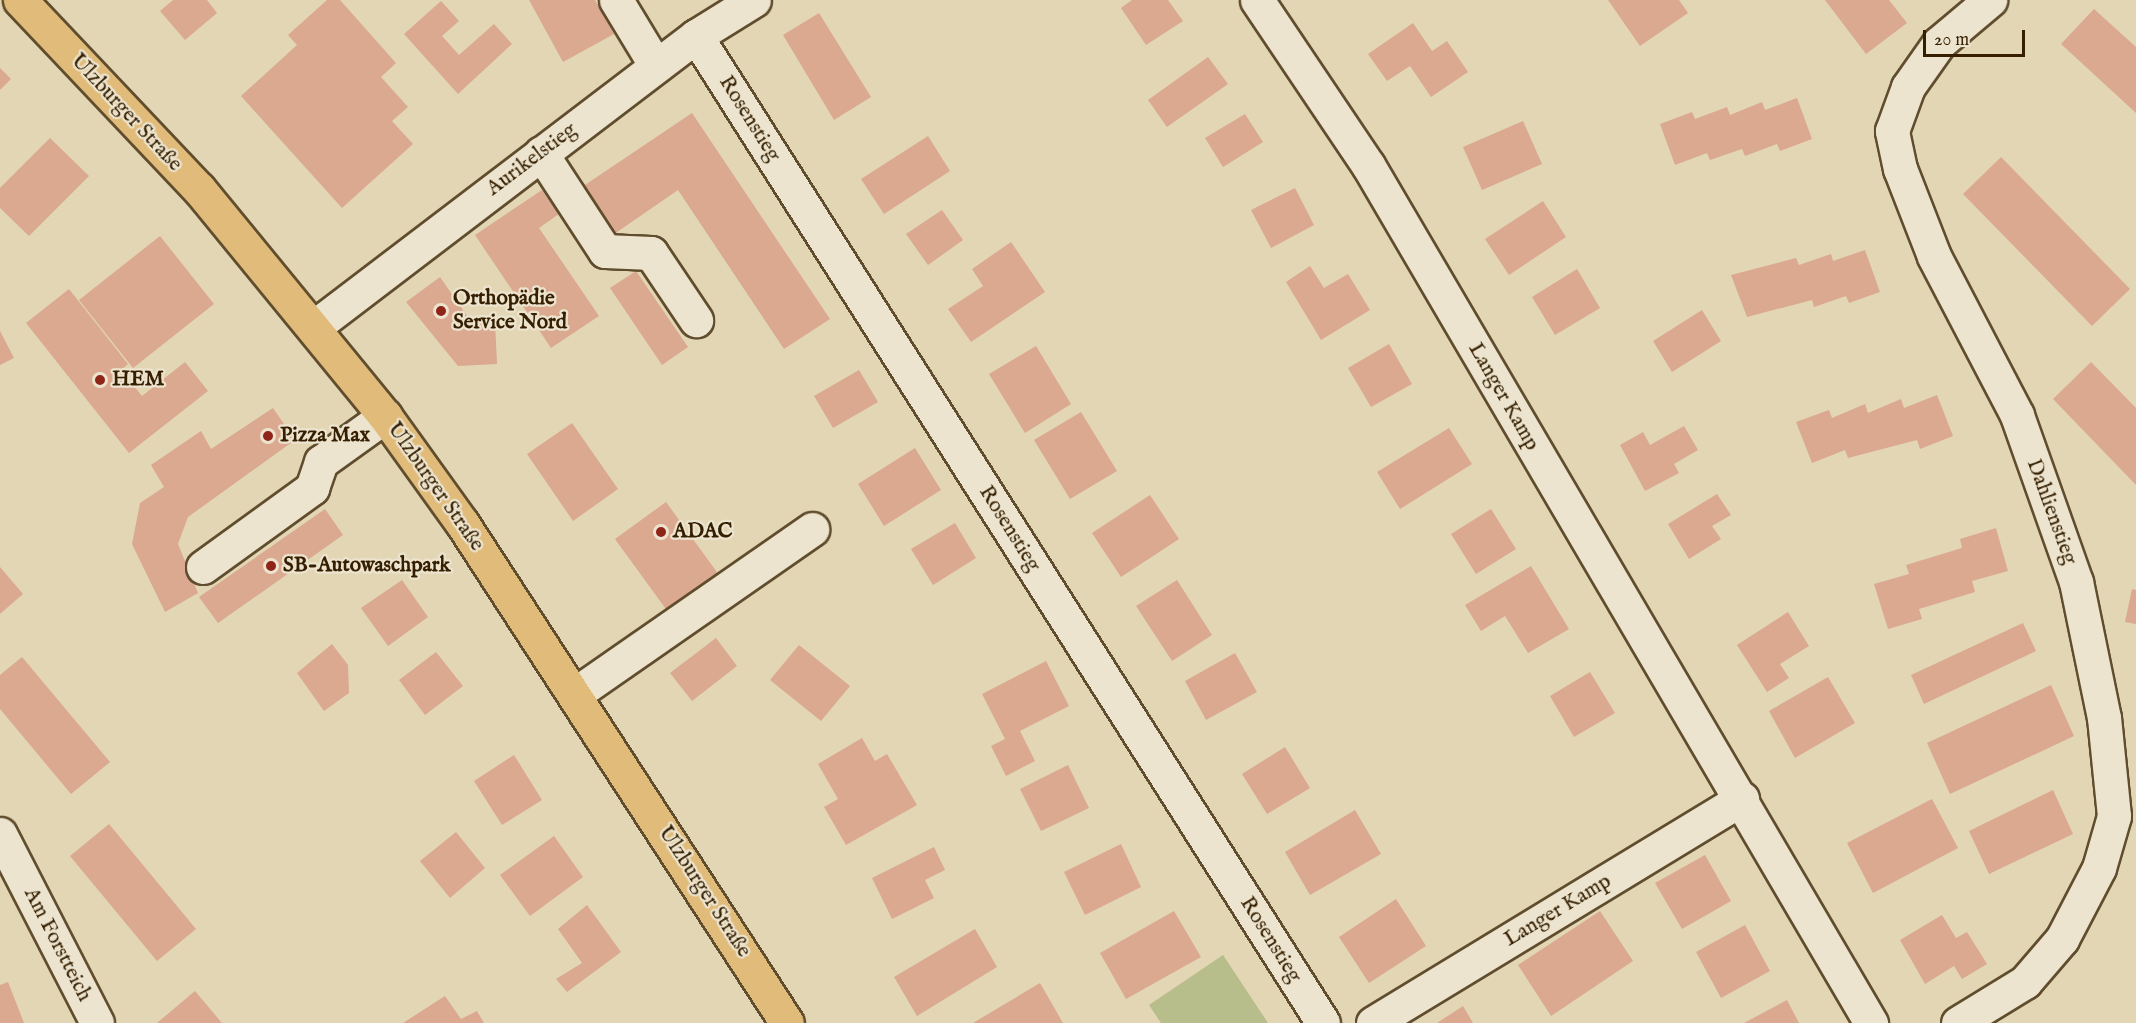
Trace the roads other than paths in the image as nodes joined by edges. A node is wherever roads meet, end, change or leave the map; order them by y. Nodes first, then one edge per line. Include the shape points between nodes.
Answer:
1 (20, 0) edge
2 (616, 0) edge
3 (754, 0) edge
4 (1257, 0) edge
5 (1990, 0) edge
6 (696, 36) junction
7 (656, 66) junction
8 (541, 153) junction
9 (696, 320) dead end
10 (314, 327) junction
11 (385, 416) junction
12 (812, 529) dead end
13 (203, 567) dead end
14 (575, 694) junction
15 (1742, 799) junction
16 (0, 834) edge
17 (97, 1023) edge
18 (787, 1023) edge
19 (1323, 1023) edge
20 (1373, 1023) edge
21 (1871, 1023) edge
22 (1958, 1023) edge

1 - 10 main road, Ulzburger Straße via 199,189
2 - 7 street
3 - 6 street, Aurikelstieg
4 - 15 street, Langer Kamp via 1368,165
5 - 22 street, Dahlienstieg via 1939,43 1908,87 1892,132 1900,169 1934,256 2017,415 2076,582 2104,718 2114,816 2095,878 2062,939 2025,982
6 - 7 street, Aurikelstieg
6 - 19 street, Rosenstieg
7 - 8 street, Aurikelstieg
8 - 9 street via 605,251 651,253
8 - 10 street, Aurikelstieg
10 - 11 main road, Ulzburger Straße
11 - 13 street via 321,462 312,488
11 - 14 main road, Ulzburger Straße
12 - 14 street
14 - 18 main road, Ulzburger Straße
15 - 20 street, Langer Kamp
15 - 21 street, Langer Kamp
16 - 17 street, Am Forstteich

